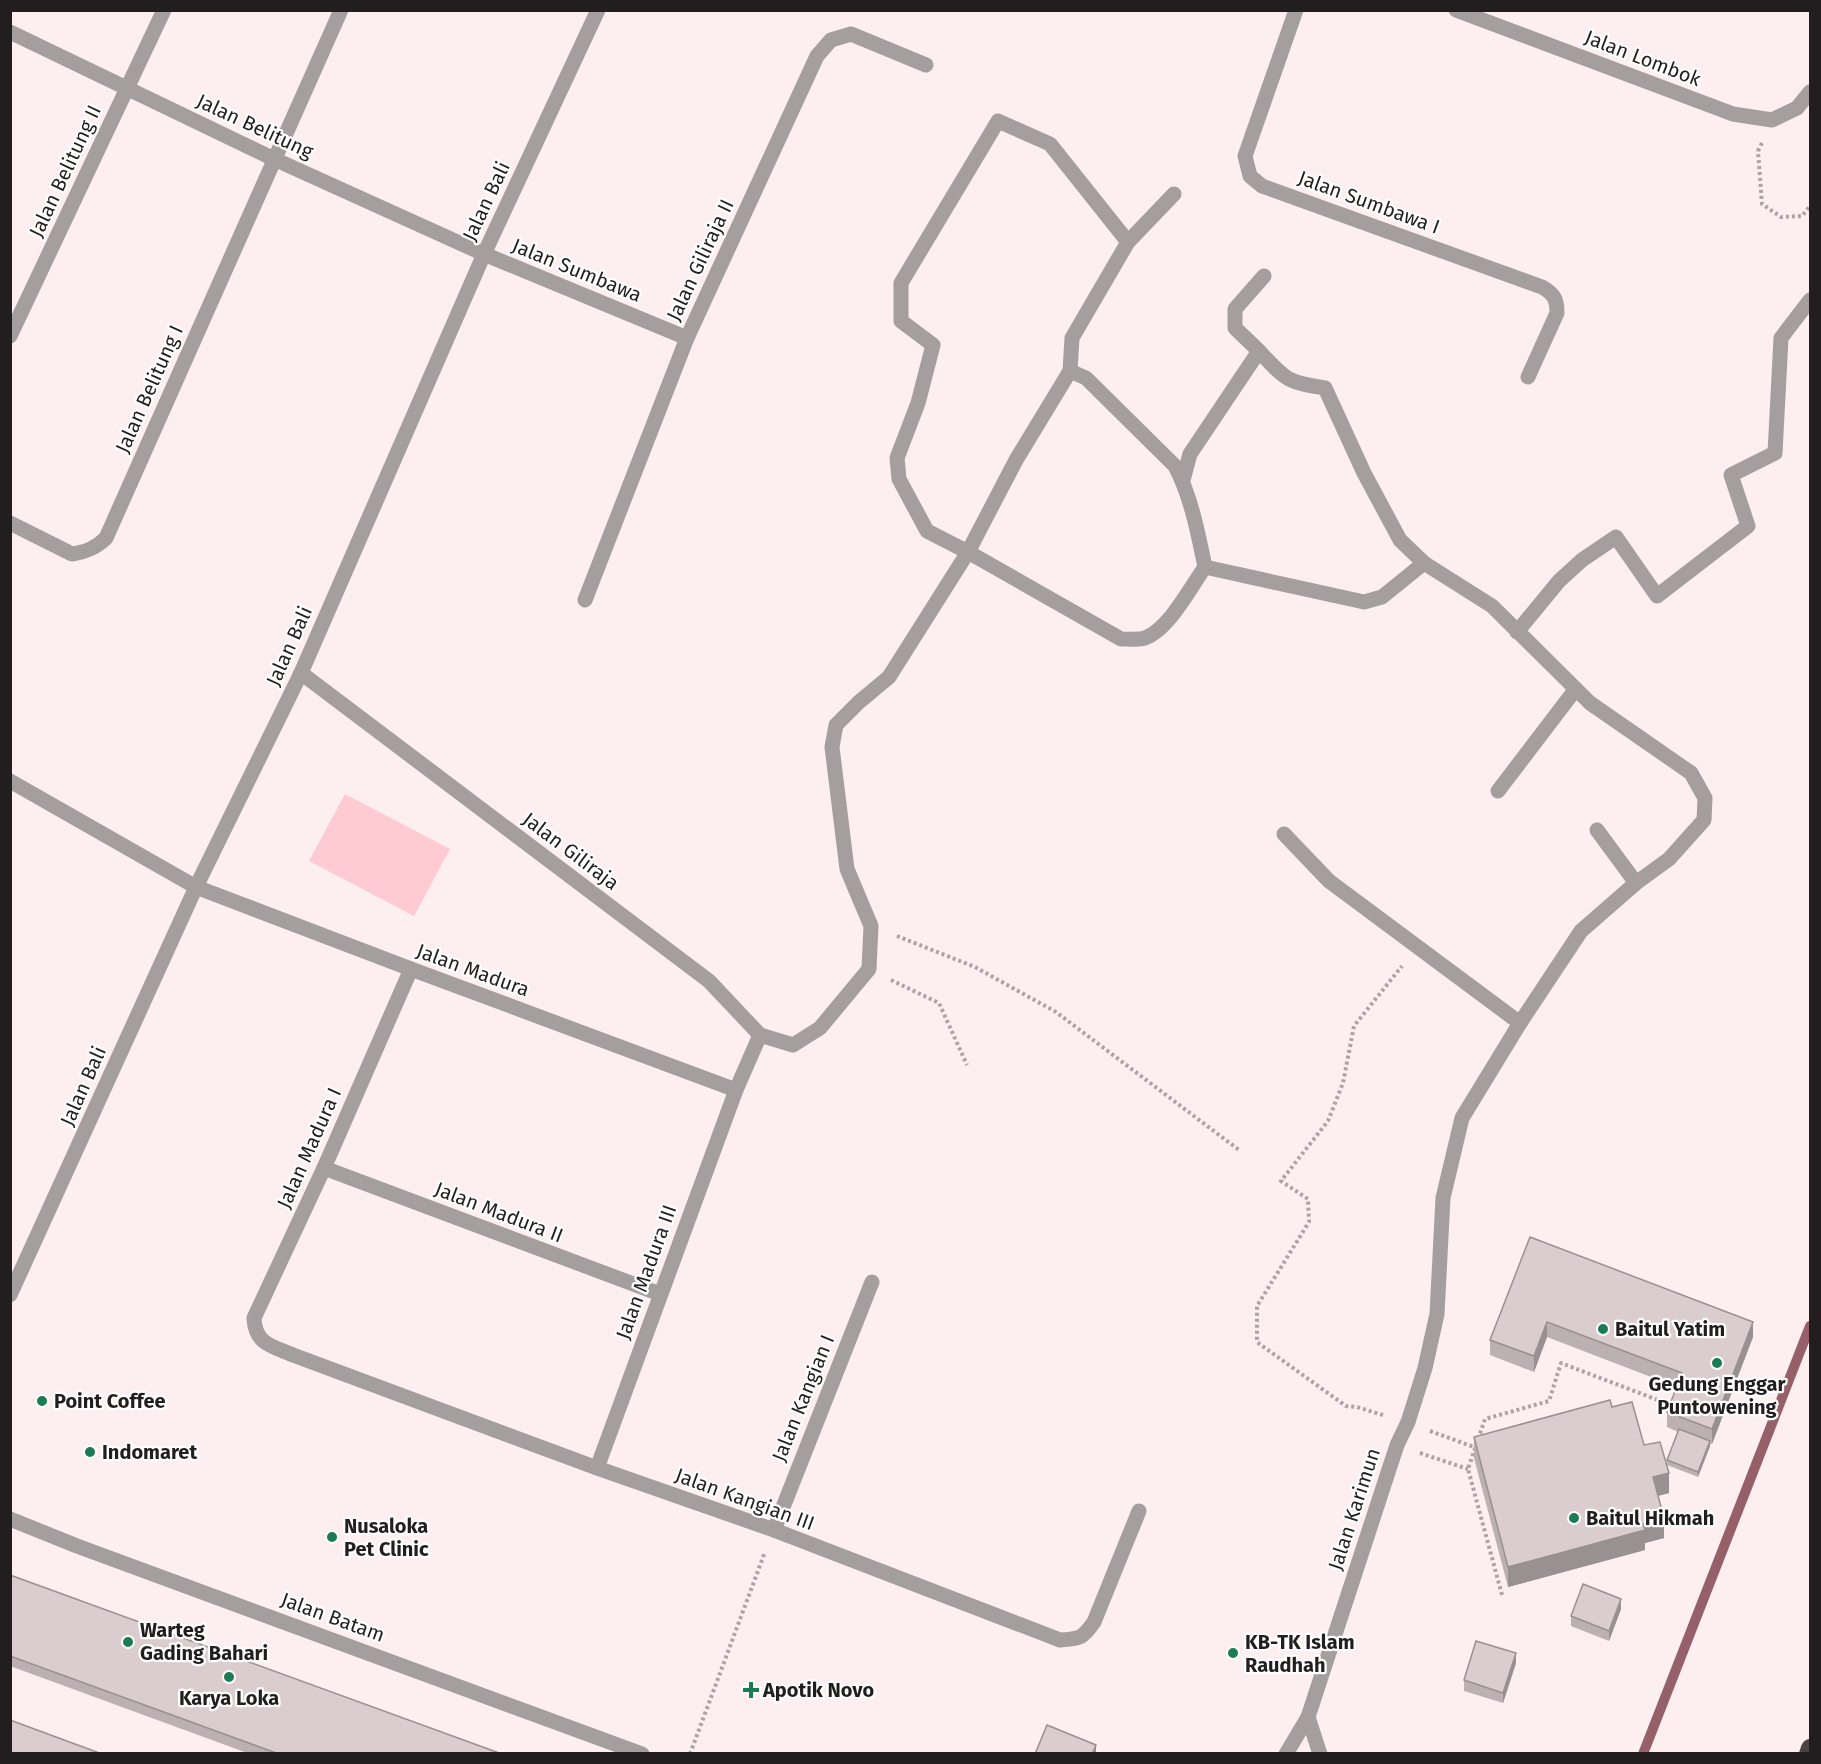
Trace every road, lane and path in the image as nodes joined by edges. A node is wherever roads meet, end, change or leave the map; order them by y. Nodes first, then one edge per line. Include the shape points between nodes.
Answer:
1 (165, 10) edge
2 (340, 10) edge
3 (598, 10) edge
4 (1296, 10) edge
5 (1456, 10) edge
6 (10, 33) edge
7 (926, 65) dead end
8 (127, 90) junction
9 (1810, 92) edge
10 (1772, 120) junction
11 (274, 159) junction
12 (1174, 194) dead end
13 (1810, 206) edge
14 (1128, 242) junction
15 (484, 255) junction
16 (1264, 276) dead end
17 (1810, 300) edge
18 (10, 336) edge
19 (687, 338) junction
20 (1258, 351) junction
21 (1070, 371) junction
22 (1528, 377) dead end
23 (1183, 480) junction
24 (10, 523) edge
25 (968, 552) junction
26 (1425, 563) junction
27 (1205, 567) junction
28 (585, 600) dead end
29 (1517, 632) junction
30 (301, 673) junction
31 (1575, 690) junction
32 (10, 781) edge
33 (1498, 791) dead end
34 (1597, 830) dead end
35 (1284, 834) dead end
36 (1636, 882) junction
37 (196, 887) junction
38 (871, 926) junction
39 (1417, 947) junction
40 (411, 969) junction
41 (869, 969) junction
42 (1520, 1023) junction
43 (760, 1035) junction
44 (967, 1065) dead end
45 (736, 1090) junction
46 (1239, 1150) dead end
47 (324, 1168) junction
48 (872, 1282) dead end
49 (660, 1294) junction
50 (10, 1295) edge
51 (263, 1342) joint
52 (1663, 1402) dead end
53 (1408, 1422) junction
54 (1454, 1440) dead end
55 (1474, 1447) junction
56 (1446, 1462) dead end
57 (597, 1468) junction
58 (1468, 1468) junction
59 (1139, 1511) dead end
60 (10, 1519) edge
61 (774, 1530) junction
62 (1502, 1595) dead end
63 (1308, 1717) junction
64 (1810, 1748) edge
65 (642, 1754) edge
66 (690, 1754) edge
67 (1286, 1754) edge
68 (1320, 1754) edge
69 (1808, 1754) edge

1 - 8 street, Jalan Belitung II
2 - 11 street
3 - 15 street, Jalan Bali
4 - 22 street, Jalan Sumbawa I via 1245,156 1250,176 1262,186 1552,293 1557,313
5 - 10 street, Jalan Lombok via 1733,114
6 - 8 street, Jalan Belitung
7 - 19 street, Jalan Giliraja II via 851,34 831,40 817,56
8 - 11 street, Jalan Belitung
8 - 18 street, Jalan Belitung II
9 - 10 street via 1797,108
10 - 13 path via 1758,151 1762,204 1782,217 1802,216
11 - 15 street, Jalan Belitung
11 - 24 street, Jalan Belitung I via 106,537 98,546 72,554
12 - 14 street
14 - 21 street via 1072,338
14 - 25 street via 1050,144 998,121 902,283 901,321 933,345 918,403 897,458 899,479 927,531
15 - 19 street, Jalan Sumbawa
15 - 30 street, Jalan Bali
16 - 20 street via 1235,309 1235,328
17 - 29 street via 1781,338 1775,453 1731,475 1748,526 1657,596 1616,537 1559,581
19 - 28 street, Jalan Giliraja II
20 - 23 street via 1190,454
20 - 26 street, Jalan Karimun via 1283,378 1325,388 1400,540
21 - 23 street via 1086,378 1175,466
21 - 25 street via 1016,460
23 - 27 street
25 - 27 street via 1121,639 1142,639 1154,634
25 - 38 street via 889,677 836,725 832,747 847,868
26 - 27 street via 1382,597 1365,602
26 - 29 street, Jalan Karimun via 1492,606
29 - 31 street, Jalan Karimun
30 - 37 street, Jalan Bali
30 - 43 street, Jalan Giliraja via 709,981
31 - 33 street
31 - 36 street, Jalan Karimun via 1691,773 1705,798 1704,820 1669,859
32 - 37 street, Jalan Madura
34 - 36 street
35 - 39 street via 1329,881
36 - 42 street, Jalan Karimun via 1581,931
37 - 40 street, Jalan Madura
37 - 50 street, Jalan Bali
38 - 41 street
38 - 46 path via 975,967 1056,1012
39 - 42 street
39 - 53 path via 1354,1026 1343,1083 1328,1121 1281,1181 1308,1198 1309,1222 1257,1306 1257,1342 1346,1406
40 - 45 street, Jalan Madura
40 - 47 street, Jalan Madura I
41 - 43 street via 820,1028 793,1045
41 - 44 path via 939,1003
42 - 53 street, Jalan Karimun via 1462,1118 1443,1198 1437,1314
43 - 45 street
45 - 49 street, Jalan Madura III
47 - 49 street, Jalan Madura II
47 - 51 street, Jalan Madura I via 254,1318 256,1333
48 - 61 street, Jalan Kangian I
49 - 57 street, Jalan Madura III
51 - 57 street, Jalan Kangian III
52 - 55 path via 1562,1363 1549,1401 1485,1419
53 - 63 street, Jalan Karimun via 1397,1445
54 - 55 path
55 - 58 path
56 - 58 path
57 - 61 street, Jalan Kangian III
58 - 62 path
59 - 61 street, Jalan Kangian III via 1094,1622 1084,1636 1074,1640 1060,1640
60 - 65 street, Jalan Batam
61 - 66 path
63 - 67 street, Jalan Karimun
63 - 68 street
64 - 69 highway

